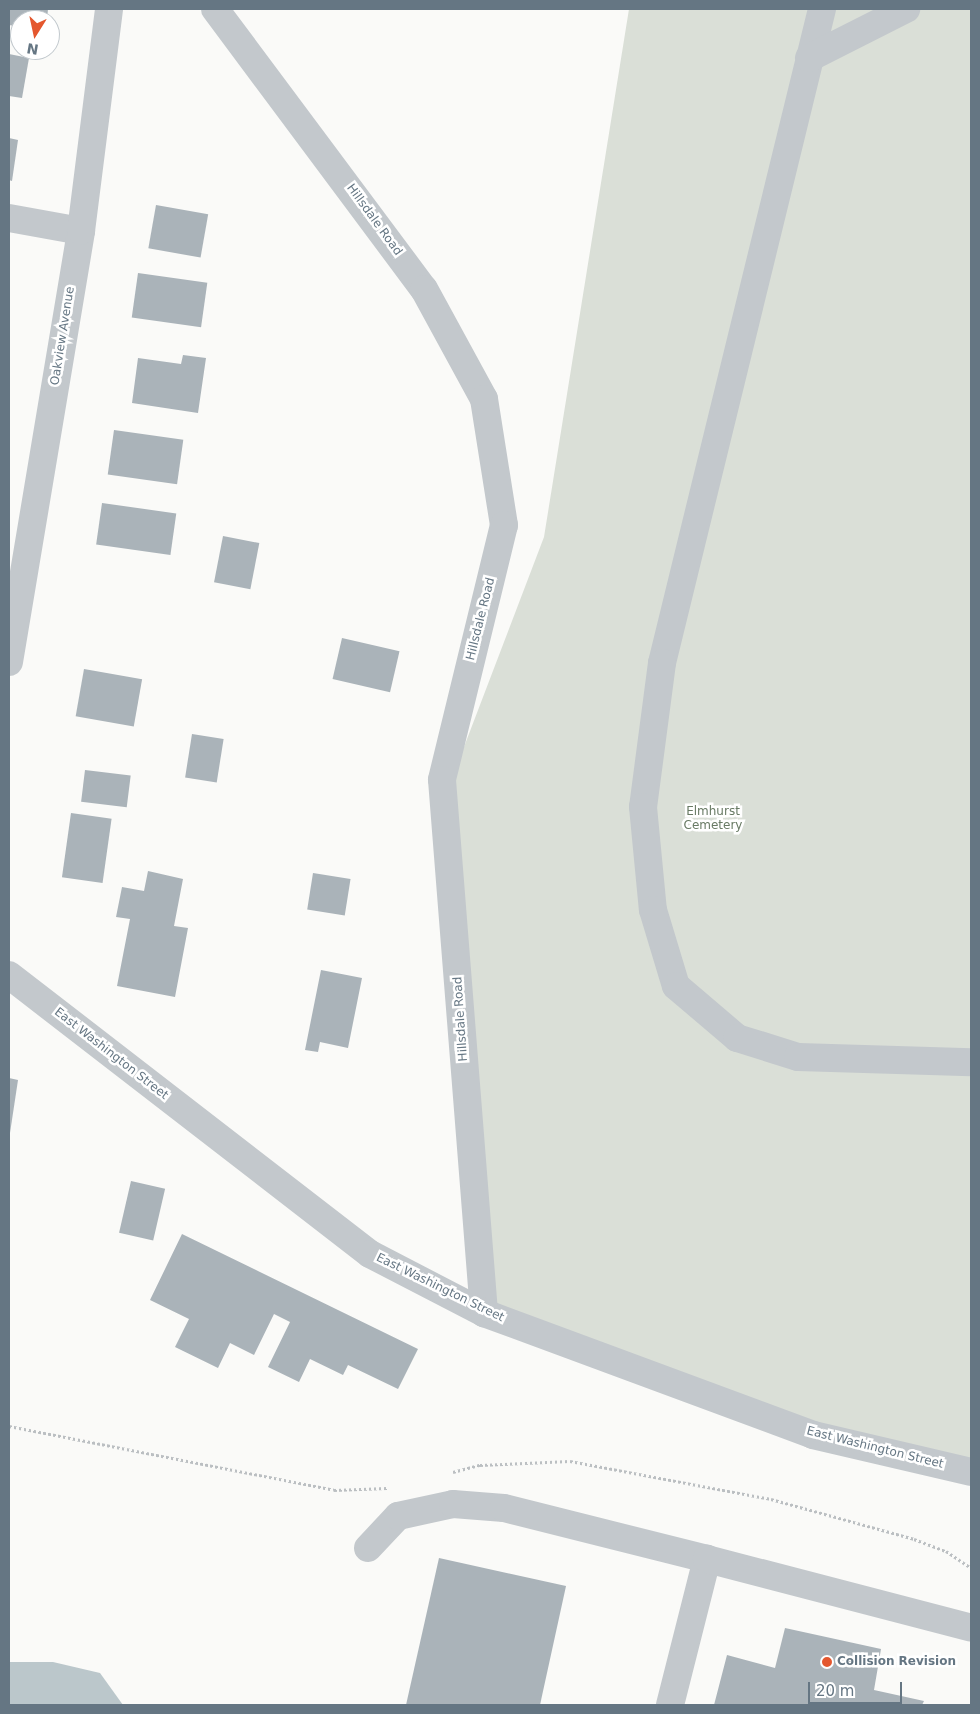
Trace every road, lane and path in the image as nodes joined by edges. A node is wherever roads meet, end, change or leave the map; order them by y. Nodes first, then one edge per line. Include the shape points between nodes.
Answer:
1 (109, 9) edge
2 (215, 9) edge
3 (822, 9) edge
4 (906, 9) edge
5 (810, 58) junction
6 (9, 218) edge
7 (81, 230) junction
8 (9, 662) edge
9 (9, 975) edge
10 (971, 1062) edge
11 (484, 1313) junction
12 (971, 1472) edge
13 (368, 1548) dead end
14 (706, 1559) junction
15 (971, 1628) edge
16 (670, 1705) edge

1 - 7 street, Oakview Avenue
2 - 11 street, Hillsdale Road via 424,289 484,399 504,525 442,780
3 - 5 street
4 - 5 street
5 - 10 street via 662,664 643,807 653,910 676,986 737,1038 798,1057
6 - 7 street
7 - 8 street, Oakview Avenue
9 - 11 street, East Washington Street via 370,1254
11 - 12 street, East Washington Street via 814,1435
13 - 14 street via 398,1516 453,1504 504,1508
14 - 15 street
14 - 16 street

